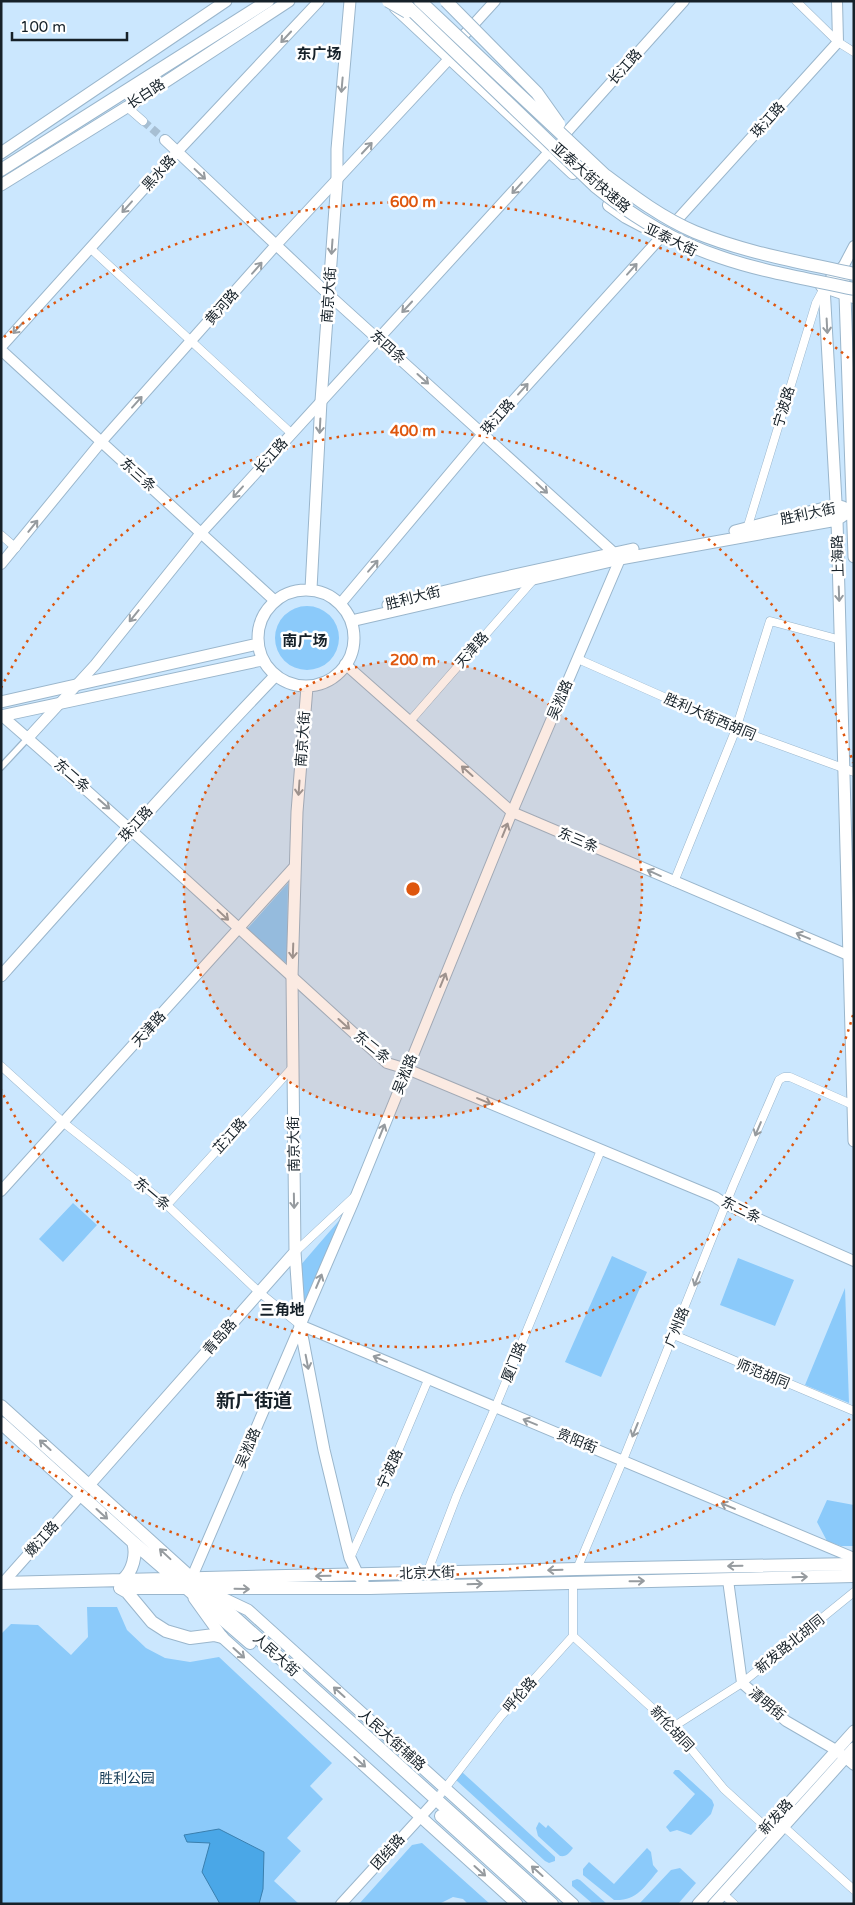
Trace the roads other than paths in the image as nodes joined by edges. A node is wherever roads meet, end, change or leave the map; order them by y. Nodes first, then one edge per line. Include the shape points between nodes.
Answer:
1 (226, 1) edge
2 (268, 1) edge
3 (289, 1) edge
4 (319, 1) edge
5 (350, 1) edge
6 (388, 1) edge
7 (402, 1) edge
8 (420, 1) edge
9 (427, 1) edge
10 (446, 1) edge
11 (495, 1) edge
12 (684, 1) edge
13 (796, 1) edge
14 (837, 1) edge
15 (420, 19) junction
16 (464, 36) junction
17 (838, 42) junction
18 (854, 52) edge
19 (450, 58) junction
20 (127, 107) junction
21 (143, 121) tunnel mouth
22 (566, 132) junction
23 (164, 140) tunnel mouth
24 (177, 152) junction
25 (549, 152) junction
26 (580, 152) junction
27 (1, 153) edge
28 (1, 170) edge
29 (337, 180) junction
30 (1, 185) edge
31 (677, 220) junction
32 (662, 236) junction
33 (276, 246) junction
34 (854, 246) edge
35 (90, 248) junction
36 (848, 269) edge
37 (854, 274) edge
38 (824, 286) junction
39 (328, 294) junction
40 (851, 294) edge
41 (378, 338) junction
42 (192, 342) junction
43 (1, 348) edge
44 (321, 401) junction
45 (291, 433) junction
46 (484, 434) junction
47 (101, 442) junction
48 (836, 505) junction
49 (853, 508) edge
50 (837, 520) junction
51 (746, 528) junction
52 (201, 533) junction
53 (1, 535) edge
54 (16, 548) junction
55 (616, 556) junction
56 (854, 557) edge
57 (1, 564) edge
58 (534, 579) junction
59 (311, 589) junction
60 (274, 600) junction
61 (341, 603) junction
62 (350, 617) junction
63 (840, 640) junction
64 (258, 644) junction
65 (578, 659) junction
66 (262, 660) junction
67 (345, 664) junction
68 (275, 676) junction
69 (77, 684) junction
70 (307, 687) junction
71 (1, 702) edge
72 (61, 702) junction
73 (2, 715) edge
74 (411, 720) junction
75 (736, 729) junction
76 (28, 738) junction
77 (1, 768) edge
78 (849, 771) edge
79 (512, 812) junction
80 (132, 829) junction
81 (295, 866) junction
82 (674, 882) junction
83 (239, 929) junction
84 (848, 955) junction
85 (1, 976) edge
86 (292, 977) junction
87 (1, 1066) edge
88 (293, 1067) junction
89 (407, 1068) junction
90 (853, 1105) edge
91 (64, 1123) junction
92 (854, 1141) edge
93 (602, 1150) junction
94 (1, 1191) edge
95 (356, 1194) junction
96 (166, 1205) junction
97 (727, 1205) junction
98 (295, 1252) junction
99 (854, 1261) edge
100 (259, 1292) junction
101 (300, 1325) junction
102 (674, 1335) junction
103 (428, 1380) junction
104 (1, 1406) edge
105 (495, 1408) junction
106 (854, 1412) edge
107 (1, 1423) edge
108 (623, 1460) junction
109 (85, 1490) junction
110 (133, 1542) junction
111 (350, 1558) junction
112 (854, 1558) edge
113 (854, 1564) edge
114 (576, 1569) junction
115 (427, 1573) junction
116 (358, 1575) junction
117 (854, 1576) edge
118 (176, 1579) junction
119 (728, 1580) junction
120 (573, 1582) junction
121 (189, 1583) junction
122 (121, 1584) junction
123 (2, 1586) edge
124 (203, 1588) junction
125 (370, 1588) junction
126 (854, 1592) edge
127 (573, 1636) junction
128 (222, 1638) junction
129 (742, 1683) junction
130 (673, 1727) junction
131 (854, 1731) edge
132 (854, 1748) edge
133 (845, 1758) edge
134 (446, 1789) junction
135 (433, 1803) junction
136 (420, 1817) junction
137 (783, 1826) junction
138 (767, 1828) junction
139 (854, 1890) edge
140 (723, 1894) junction
141 (341, 1904) edge
142 (517, 1904) edge
143 (538, 1904) edge
144 (552, 1904) edge
145 (573, 1904) edge
146 (698, 1904) edge
147 (714, 1904) edge
148 (734, 1904) edge

1 - 27 main road
2 - 28 main road
3 - 20 main road, 长白路
4 -> 24 street, 黑水路
5 -> 29 main road, 南京大街 via 336,149
6 - 15 main road, bridge
6 - 19 main road, 亚泰大街
7 - 15 main road, 亚泰大街快速路, bridge
8 - 26 main road, 亚泰大街快速路, bridge
9 - 16 main road, 亚泰大街
10 - 26 main road, bridge via 537,94
11 - 16 street
12 - 22 street, 长江路
13 - 17 street
14 - 17 street
15 - 40 main road, 亚泰大街快速路, bridge via 595,186 654,228 720,257
16 - 22 main road, 亚泰大街
17 - 18 street
17 - 31 street, 珠江路
19 - 25 main road, 亚泰大街
29 -> 19 street, 黄河路
20 - 21 street
20 - 30 main road, 长白路
22 - 31 main road, 亚泰大街 via 626,187
23 - 24 street, 东四条
24 -> 33 street, 东四条
24 -> 35 street, 黑水路
25 - 32 main road, 亚泰大街 via 607,203
25 -> 41 street, 长江路
26 - 37 main road, 亚泰大街快速路, bridge via 638,200 693,231 749,250
29 - 33 street, 黄河路
29 -> 39 main road, 南京大街
31 - 36 main road, 亚泰大街 via 741,246
32 - 38 main road, 亚泰大街 via 693,252
46 -> 32 street, 珠江路
33 - 39 street, 东四条
42 -> 33 street, 黄河路
34 - 36 street
35 - 42 street
35 -> 43 street, 黑水路
36 - 38 main road
36 - 40 main road, 上海路
38 - 40 main road, 亚泰大街
38 -> 48 main road, 上海路
38 - 51 street, 宁波路
39 - 41 street, 东四条
39 - 44 main road, 南京大街
40 - 49 main road, 上海路
41 - 44 street, 长江路
41 -> 46 street, 东四条
42 - 45 street
47 -> 42 street, 黄河路
43 - 47 street, 东三条
44 - 45 street, 长江路
44 -> 59 main road, 南京大街
45 -> 52 street, 长江路
46 -> 55 street, 东四条
61 -> 46 street, 珠江路
47 - 52 street, 东三条
54 -> 47 street, 黄河路
48 - 49 main road, 胜利大街
48 - 50 main road, 上海路
48 - 51 main road, 胜利大街
49 - 50 main road, 胜利大街
49 - 56 main road, 上海路
50 - 55 main road, 胜利大街
50 -> 63 main road, 上海路
51 - 55 main road, 胜利大街
52 - 60 street, 东三条
52 -> 69 street, 长江路
53 - 54 street
54 - 57 street, 黄河路
55 - 58 main road, 胜利大街
55 - 62 main road, 胜利大街
55 - 65 street, 吴淞路
58 - 62 main road, 胜利大街
58 - 74 street, 天津路
59 - 60 main road via 295,591
59 - 61 main road via 332,596
60 - 64 main road via 261,620
61 - 62 main road
62 - 67 main road via 353,653
63 - 75 street via 770,621
63 - 78 main road, 上海路
64 - 66 main road
64 - 69 main road
65 - 75 street, 胜利大街西胡同
65 - 79 street, 吴淞路
66 - 68 main road
66 - 72 main road
67 - 70 main road via 326,683
67 - 74 street, 东三条
68 - 70 main road via 291,685
68 - 80 main road, 珠江路
69 - 71 main road
69 - 72 street, 长江路
70 -> 81 main road, 南京大街
72 - 73 main road
72 - 76 street, 长江路
73 - 76 street, 东二条
79 -> 74 street, 东三条
75 - 78 street, 胜利大街西胡同
75 - 82 street
76 - 77 street, 长江路
76 -> 80 street, 东二条
78 - 84 main road, 上海路
82 -> 79 street, 东三条
89 -> 79 street, 吴淞路
80 -> 83 street, 东二条
80 - 85 main road, 珠江路
81 - 83 street, 天津路
81 -> 86 main road, 南京大街
84 -> 82 street, 东三条
83 - 86 street, 东二条
83 - 91 street, 天津路
84 - 90 main road, 上海路
86 - 88 main road, 南京大街
86 -> 89 street, 东二条 via 387,1063
87 - 91 street, 东一条
88 - 96 street, 芷江路
88 -> 98 main road, 南京大街
89 -> 93 street, 东二条
95 -> 89 street, 吴淞路
90 - 92 main road, 上海路
90 -> 97 street, 广州路 via 790,1077 779,1080
91 - 94 street, 天津路
91 - 96 street, 东一条
93 - 97 street, 东二条 via 716,1197
93 - 105 street, 厦门路
95 - 98 street, 青岛路
101 -> 95 street, 吴淞路
96 - 100 street, 东一条
97 - 99 street, 东二条
97 -> 102 street, 广州路
98 - 100 main road, 青岛路
98 - 101 main road, 南京大街
100 - 101 street, 东一条
100 - 109 main road, 青岛路
103 -> 101 street, 贵阳街
101 -> 111 main road, 南京大街 via 324,1450
101 - 121 street, 吴淞路
102 - 106 street, 师范胡同
102 -> 108 street, 广州路
103 - 105 street, 贵阳街
103 - 111 street, 宁波路
109 -> 104 main road, 人民大街
108 -> 105 street, 贵阳街
105 - 115 street, 厦门路
107 - 109 main road, 人民大街
112 -> 108 street, 贵阳街
108 - 114 street, 广州路
109 -> 110 main road, 人民大街
121 -> 109 main road, 人民大街
109 - 123 street, 嫩江路
110 - 118 main road, 人民大街
110 - 122 main road via 134,1558 129,1574
111 - 116 main road, 南京大街
113 -> 114 main road, 北京大街
114 -> 115 main road, 北京大街
115 - 116 main road, 北京大街
116 -> 121 main road, 北京大街
116 - 125 main road, 南京大街
119 -> 117 main road, 北京大街
118 - 121 main road, 北京大街
118 - 122 main road, 北京大街
120 -> 119 main road, 北京大街
119 - 129 street, 清明街
125 -> 120 main road, 北京大街
120 - 127 street
121 - 122 main road, 北京大街
121 - 124 main road, 人民大街
121 - 128 main road
121 - 135 main road, 人民大街
122 - 123 main road, 北京大街
122 - 128 main road via 152,1622 166,1631 190,1638 214,1635
124 -> 125 main road, 北京大街
134 -> 124 main road, 人民大街辅路 via 248,1610
124 - 135 main road, 人民大街
126 - 129 street, 新发路北胡同
127 - 130 street, 新伦胡同
127 - 134 street, 呼伦路 via 501,1716
128 -> 136 main road
129 - 130 street, 新发路北胡同
129 - 133 street, 清明街 via 786,1721
130 - 138 street, 新伦胡同 via 724,1789
131 - 133 main road, 新发路
132 - 133 main road, 新发路
133 - 137 main road, 新发路
133 - 138 main road, 新发路
134 - 135 street, 呼伦路
145 -> 134 main road, 人民大街辅路
135 - 136 street, 团结路
135 - 143 main road, 人民大街
135 - 144 main road, 人民大街
136 - 141 street, 团结路
136 -> 142 main road
137 - 139 street
137 - 140 main road, 新发路
138 - 146 main road, 新发路
140 - 147 main road, 新发路
140 - 148 street

